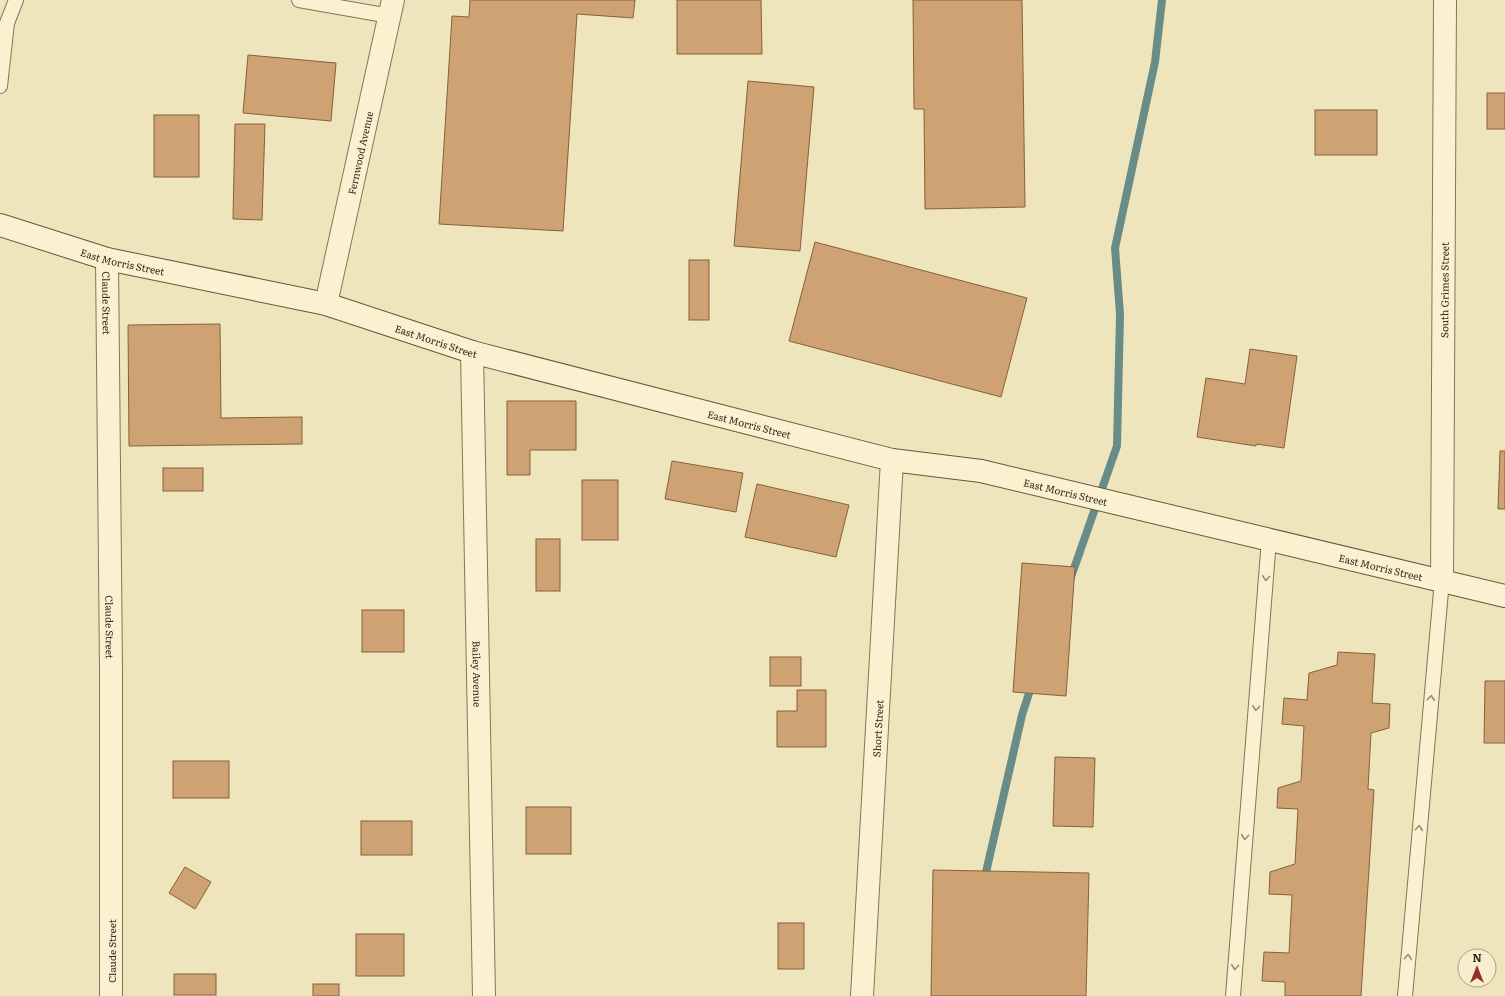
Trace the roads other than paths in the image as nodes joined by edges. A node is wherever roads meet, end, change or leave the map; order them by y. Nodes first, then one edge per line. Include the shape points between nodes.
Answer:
1 (16, 0) edge
2 (299, 0) edge
3 (1445, 0) edge
4 (391, 8) edge
5 (0, 86) edge
6 (0, 224) edge
7 (107, 259) junction
8 (326, 304) junction
9 (472, 352) junction
10 (892, 460) junction
11 (1269, 539) junction
12 (1442, 580) junction
13 (1505, 596) edge
14 (111, 996) edge
15 (484, 996) edge
16 (862, 996) edge
17 (1233, 996) edge
18 (1405, 996) edge

1 - 5 lane via 7,23
2 - 4 lane
3 - 12 street, South Grimes Street
4 - 8 street, Fernwood Avenue
6 - 7 street, East Morris Street
7 - 8 street, East Morris Street
7 - 14 street, Claude Street
8 - 9 street, East Morris Street
9 - 10 street, East Morris Street
9 - 15 street, Bailey Avenue
10 - 11 street, East Morris Street via 981,471
10 - 16 street, Short Street
11 - 12 street, East Morris Street
11 -> 17 lane
12 - 13 street, East Morris Street
18 -> 12 lane

